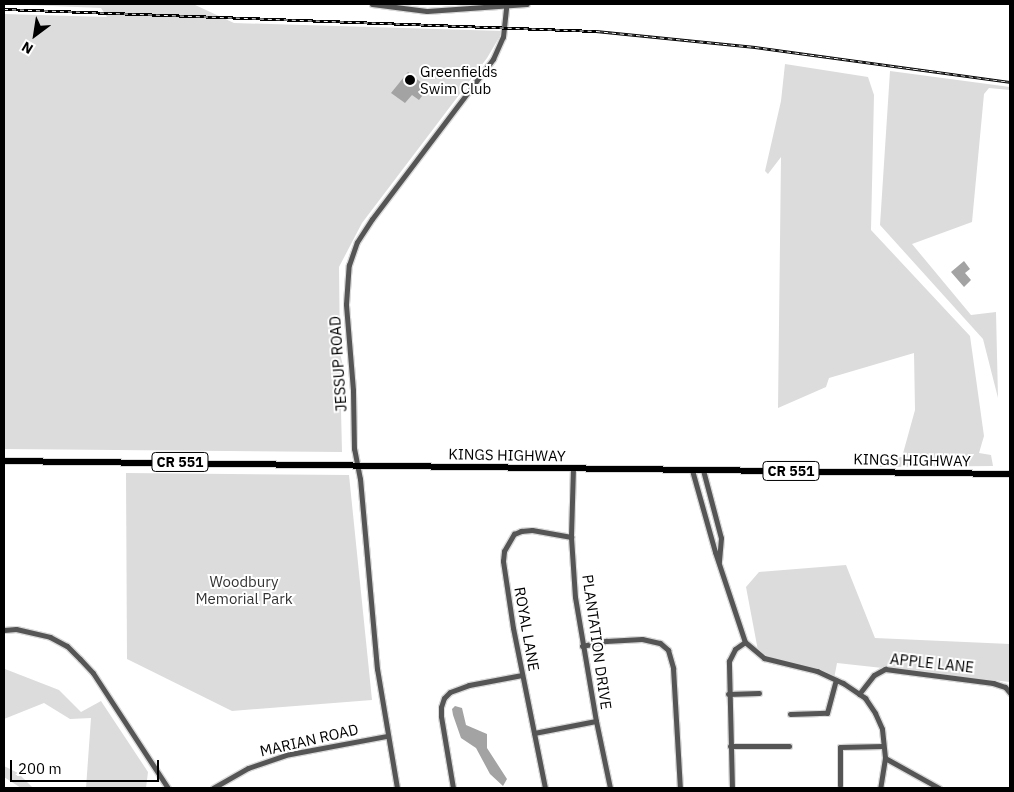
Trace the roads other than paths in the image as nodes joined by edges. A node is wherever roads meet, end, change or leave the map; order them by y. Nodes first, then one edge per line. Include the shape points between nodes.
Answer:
1 (372, 4) edge
2 (527, 4) edge
3 (392, 6) edge
4 (472, 6) edge
5 (506, 6) junction
6 (4, 461) edge
7 (357, 465) junction
8 (572, 468) junction
9 (692, 470) junction
10 (703, 470) junction
11 (1010, 474) edge
12 (571, 537) junction
13 (719, 562) junction
14 (4, 630) edge
15 (745, 642) junction
16 (582, 646) junction
17 (522, 674) junction
18 (836, 680) junction
19 (759, 693) dead end
20 (1010, 693) edge
21 (728, 694) junction
22 (859, 694) junction
23 (790, 714) dead end
24 (596, 721) junction
25 (534, 733) junction
26 (387, 736) junction
27 (730, 746) junction
28 (789, 746) dead end
29 (883, 746) junction
30 (885, 758) junction
31 (840, 785) dead end
32 (168, 788) edge
33 (213, 788) edge
34 (397, 788) edge
35 (453, 788) edge
36 (545, 788) edge
37 (610, 788) edge
38 (680, 788) edge
39 (732, 788) edge
40 (880, 788) edge
41 (940, 788) edge

1 - 3 street
2 - 5 street
3 - 4 street via 427,11
4 - 5 street
5 - 7 street, JESSUP ROAD via 504,36 492,59 372,219 357,242 348,265 346,304
6 - 7 main road, KINGS HIGHWAY / CR 551
7 - 8 main road, KINGS HIGHWAY / CR 551
7 - 26 street, JESSUP ROAD via 377,669
8 - 9 main road, KINGS HIGHWAY / CR 551
8 - 12 street, PLANTATION DRIVE
9 - 10 main road, KINGS HIGHWAY / CR 551
9 - 13 street
10 - 11 main road, KINGS HIGHWAY / CR 551
10 - 13 street via 721,538
12 - 16 street, PLANTATION DRIVE
12 - 17 street, ROYAL LANE via 532,530 521,532 514,534 504,551
13 - 15 street
14 - 32 street via 16,629 67,646 93,673
15 - 18 street via 764,658 818,671
15 - 21 street via 730,655
16 - 24 street, PLANTATION DRIVE
16 - 38 street via 642,639 660,643 668,650 673,668
17 - 25 street, ROYAL LANE
17 - 35 street via 469,685 450,692 444,698 441,716
18 - 22 street
18 - 23 street via 827,714
19 - 21 street
20 - 22 street, APPLE LANE via 1005,687 993,683 885,669 874,675
21 - 27 street
22 - 29 street via 875,713 882,729
24 - 25 street
24 - 37 street, PLANTATION DRIVE
25 - 36 street, ROYAL LANE
26 - 33 street, MARIAN ROAD via 285,755 248,768
26 - 34 street, JESSUP ROAD
27 - 28 street
27 - 39 street
29 - 30 street
29 - 31 street via 840,747
30 - 40 street
30 - 41 street

